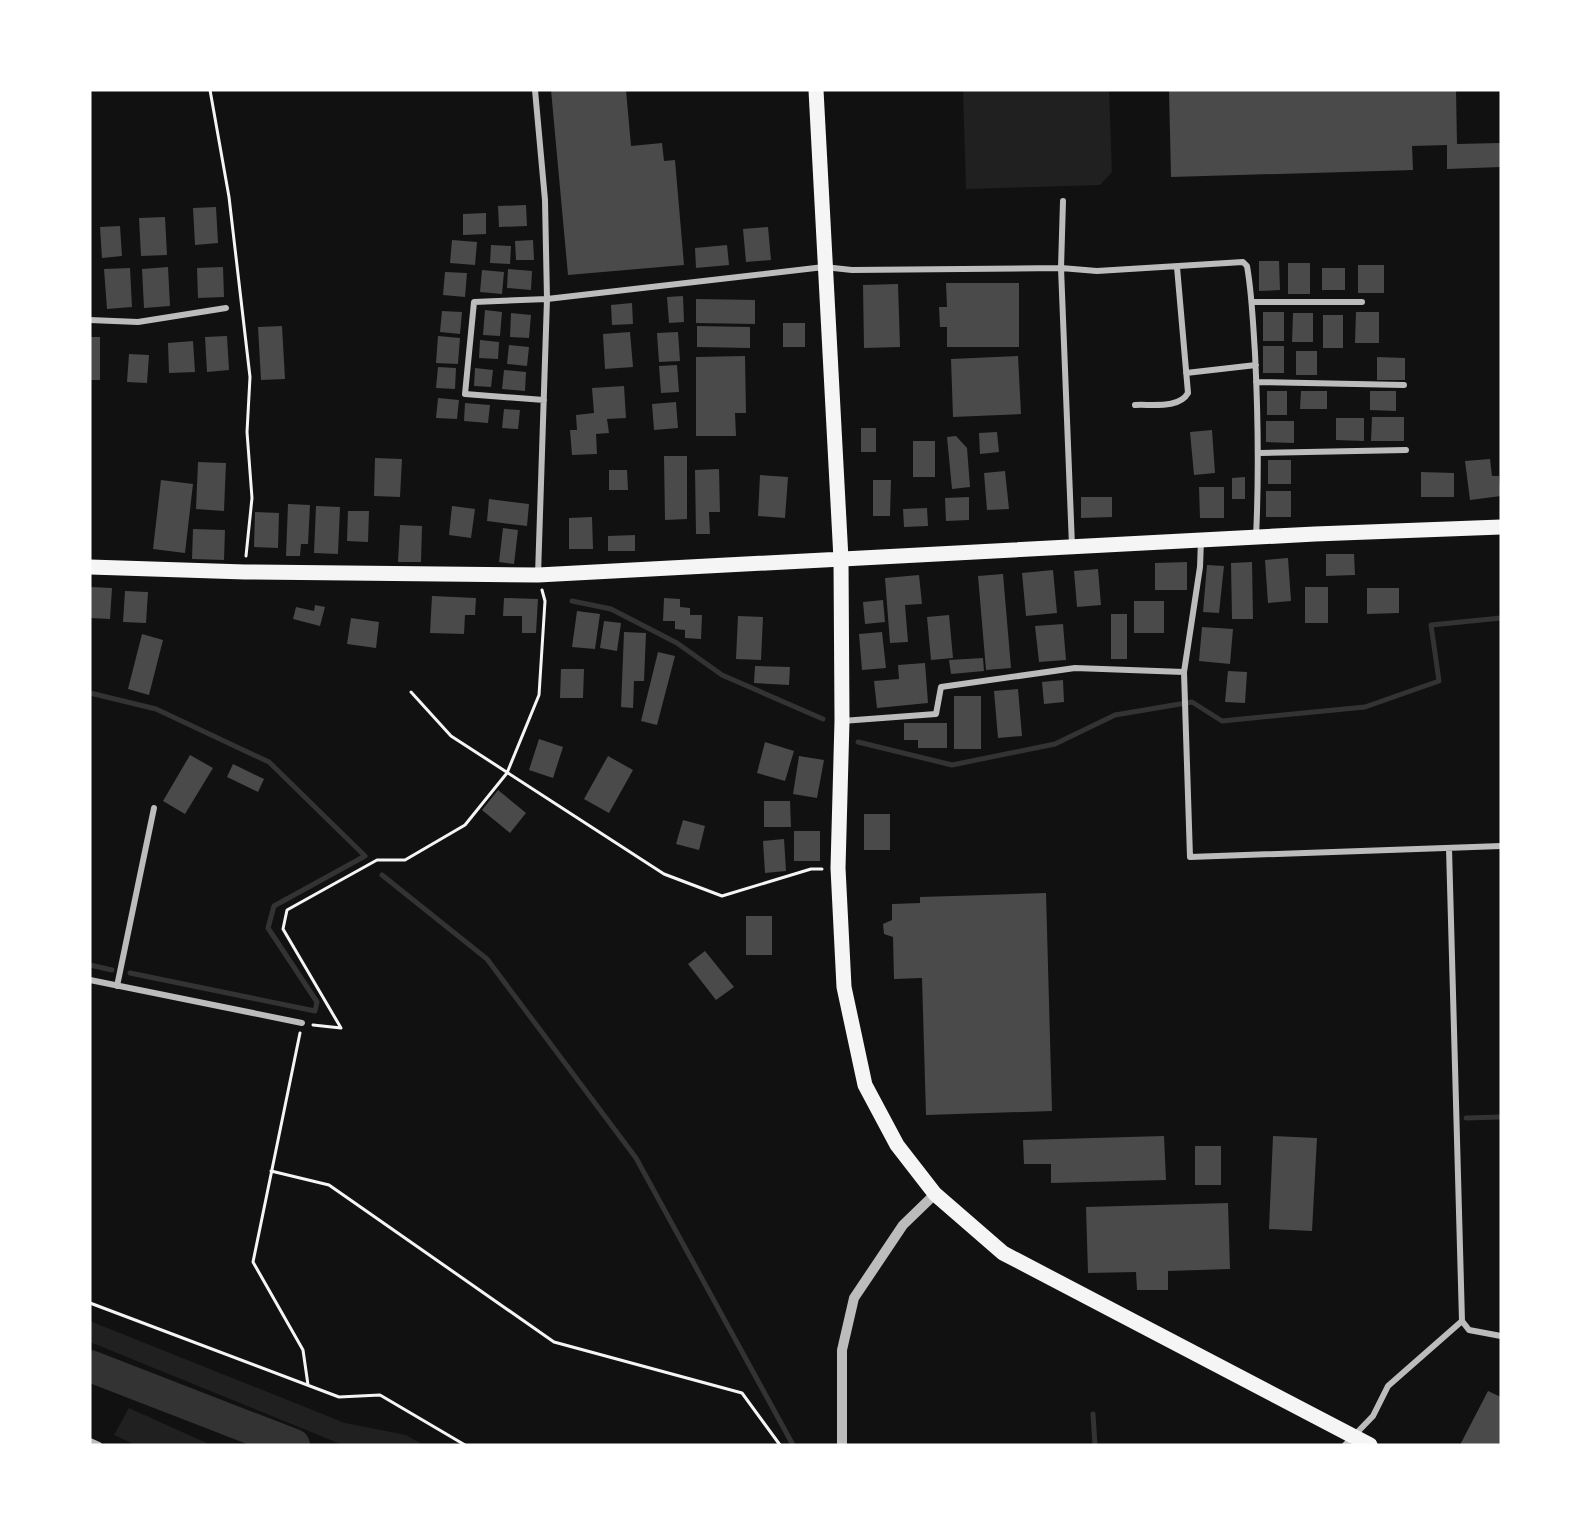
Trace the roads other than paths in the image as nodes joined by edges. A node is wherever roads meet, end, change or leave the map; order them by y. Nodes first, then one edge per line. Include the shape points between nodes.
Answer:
1 (536, 90) edge
2 (816, 90) edge
3 (1064, 201) dead end
4 (824, 267) junction
5 (1177, 267) junction
6 (1061, 268) junction
7 (547, 299) junction
8 (1252, 302) junction
9 (1362, 303) dead end
10 (226, 308) dead end
11 (90, 320) edge
12 (1256, 365) junction
13 (1186, 373) junction
14 (1256, 382) junction
15 (1404, 385) dead end
16 (544, 400) junction
17 (1135, 405) dead end
18 (1406, 450) dead end
19 (1260, 453) junction
20 (1501, 528) edge
21 (1256, 537) junction
22 (1201, 539) junction
23 (1072, 546) junction
24 (841, 559) junction
25 (90, 567) edge
26 (538, 575) junction
27 (1184, 672) junction
28 (842, 721) junction
29 (154, 808) dead end
30 (1501, 846) edge
31 (1449, 848) junction
32 (90, 980) edge
33 (117, 986) junction
34 (302, 1023) road end
35 (935, 1194) junction
36 (1462, 1321) junction
37 (1501, 1336) edge
38 (1348, 1440) edge
39 (90, 1441) edge
40 (99, 1445) edge
41 (842, 1445) edge
42 (1370, 1445) edge

1 - 7 street via 545,200
2 - 4 main road
3 - 6 street
4 - 6 street
4 - 7 street
4 - 24 main road
5 - 6 street via 1097,271
5 - 8 street via 1243,262 1247,266
5 - 13 street
6 - 23 street
7 - 16 street
7 - 16 street via 474,303 465,394
8 - 9 street
8 - 12 street
10 - 11 street via 138,322
12 - 13 street
12 - 14 street
13 - 17 street via 1188,393 1184,400
14 - 15 street
14 - 19 street
16 - 26 street
18 - 19 street
19 - 21 street
20 - 21 main road
21 - 22 main road
22 - 23 main road
22 - 27 street
23 - 24 main road
24 - 26 main road
24 - 28 main road
25 - 26 main road
27 - 28 street via 1076,668 941,687 936,714
27 - 31 street via 1190,857
28 - 35 main road via 838,868 844,987 865,1085 897,1145
29 - 33 street
30 - 31 street
31 - 36 street
32 - 33 street
33 - 34 street
35 - 38 main road via 1003,1253
35 - 41 street via 903,1225 854,1298 842,1350
36 - 37 street via 1469,1330
36 - 38 street via 1388,1386 1373,1416
38 - 42 main road
39 - 40 street

